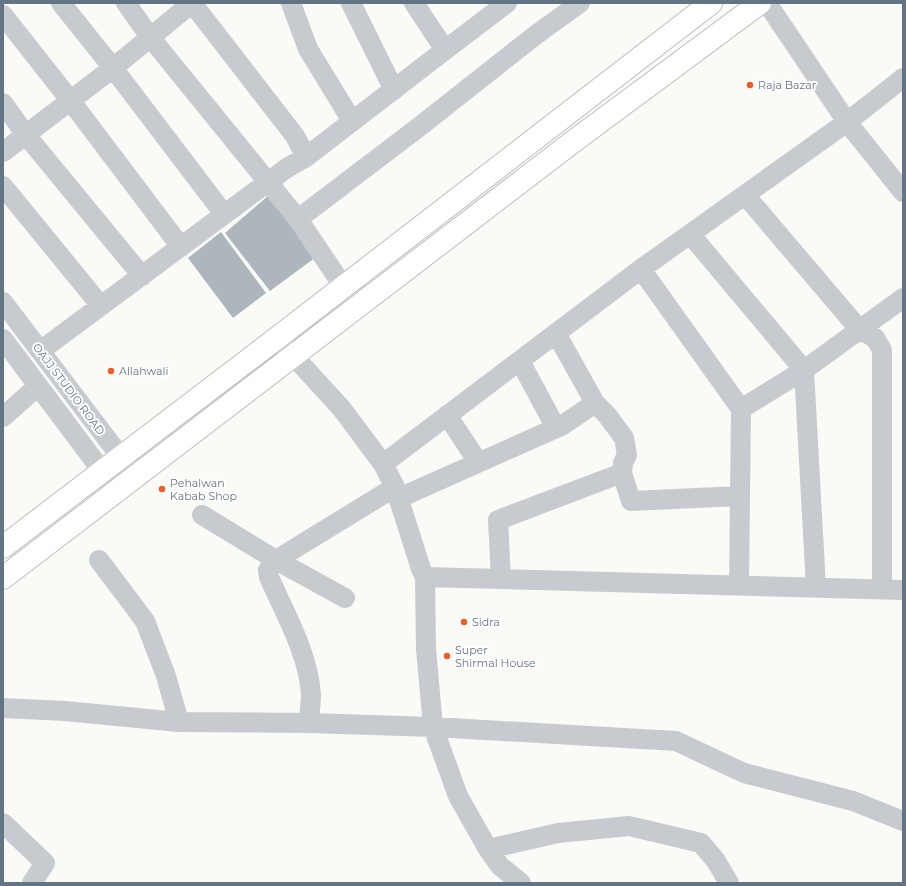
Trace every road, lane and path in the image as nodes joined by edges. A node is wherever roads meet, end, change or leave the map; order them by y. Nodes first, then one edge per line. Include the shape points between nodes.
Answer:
1 (61, 3) edge
2 (126, 3) edge
3 (192, 3) edge
4 (291, 3) edge
5 (351, 3) edge
6 (414, 3) edge
7 (580, 3) edge
8 (711, 3) edge
9 (760, 3) edge
10 (767, 3) edge
11 (495, 6) edge
12 (3, 15) edge
13 (150, 37) junction
14 (444, 50) junction
15 (113, 68) junction
16 (903, 78) edge
17 (394, 90) junction
18 (70, 100) junction
19 (3, 103) edge
20 (352, 121) junction
21 (847, 122) junction
22 (26, 135) junction
23 (3, 152) edge
24 (306, 157) junction
25 (268, 182) junction
26 (3, 186) edge
27 (903, 192) edge
28 (745, 195) junction
29 (224, 214) junction
30 (298, 218) junction
31 (690, 234) junction
32 (181, 247) junction
33 (641, 269) junction
34 (142, 276) junction
35 (343, 286) junction
36 (903, 298) edge
37 (3, 302) edge
38 (101, 306) junction
39 (859, 329) junction
40 (556, 333) junction
41 (277, 338) junction
42 (3, 339) edge
43 (40, 351) junction
44 (293, 356) junction
45 (520, 361) junction
46 (804, 370) junction
47 (38, 386) junction
48 (595, 403) junction
49 (741, 408) junction
50 (448, 415) junction
51 (3, 417) edge
52 (556, 428) junction
53 (121, 458) junction
54 (478, 462) junction
55 (383, 464) junction
56 (103, 472) junction
57 (622, 473) junction
58 (136, 477) junction
59 (117, 491) junction
60 (397, 492) junction
61 (740, 496) junction
62 (202, 515) dead end
63 (3, 547) edge
64 (99, 560) dead end
65 (276, 560) junction
66 (425, 577) junction
67 (3, 578) edge
68 (501, 579) junction
69 (739, 585) junction
70 (816, 587) junction
71 (882, 589) junction
72 (903, 590) edge
73 (345, 598) dead end
74 (3, 708) edge
75 (179, 722) junction
76 (309, 723) junction
77 (433, 727) junction
78 (903, 821) edge
79 (3, 823) edge
80 (488, 849) junction
81 (500, 875) edge
82 (32, 883) edge
83 (520, 883) edge
84 (729, 883) edge

1 - 15 street
2 - 13 street
3 - 13 street
3 - 24 street via 296,136
4 - 20 street via 308,49
5 - 17 street
6 - 14 street
7 - 30 street
8 - 35 main road
9 - 44 main road via 574,141
10 - 21 street
11 - 14 street
12 - 18 street
13 - 15 street
13 - 25 street
14 - 17 street
15 - 18 street
15 - 29 street
16 - 21 street
17 - 20 street
18 - 22 street
18 - 32 street
19 - 22 street
20 - 24 street
21 - 27 street
21 - 28 street
22 - 23 street
22 - 34 street
24 - 25 street
25 - 29 street
25 - 30 street
26 - 38 street
28 - 31 street
28 - 39 street
29 - 32 street
30 - 35 street
31 - 33 street
31 - 46 street
32 - 34 street
33 - 40 street
33 - 49 street
34 - 38 street
35 - 41 main road
36 - 39 street
37 - 43 street, OAJJ STUDIO ROAD
38 - 43 street
39 - 46 street
39 - 71 street via 875,338 882,350
40 - 45 street
40 - 48 street
41 - 44 street
41 - 53 main road
42 - 47 street, OAJJ STUDIO ROAD
43 - 53 street, OAJJ STUDIO ROAD
44 - 55 street via 342,409
44 - 58 main road
45 - 50 street
45 - 52 street
46 - 49 street
46 - 70 street
47 - 51 street
47 - 56 street, OAJJ STUDIO ROAD
48 - 52 street
48 - 57 street via 624,438 627,455
49 - 61 street
50 - 54 street
50 - 55 street
52 - 54 street
53 - 56 main road
53 - 58 street, OAJJ STUDIO ROAD
54 - 60 street
55 - 60 street
56 - 59 street, OAJJ STUDIO ROAD
56 - 63 main road
57 - 61 street via 631,501
57 - 68 street via 498,520
58 - 59 main road
59 - 67 main road
60 - 65 street
60 - 66 street
61 - 69 street
62 - 65 street
64 - 75 street via 145,621 166,676
65 - 73 street
65 - 76 street via 268,570 269,577 306,666 310,695
66 - 68 street
66 - 77 street via 426,648
68 - 69 street
69 - 70 street
70 - 71 street
71 - 72 street
74 - 75 street
75 - 76 street
76 - 77 street
77 - 78 street via 676,741 744,773 853,801
77 - 80 street via 458,796
79 - 82 street via 45,863
80 - 81 street
80 - 84 street via 558,833 629,826 701,844 716,861
81 - 83 street

